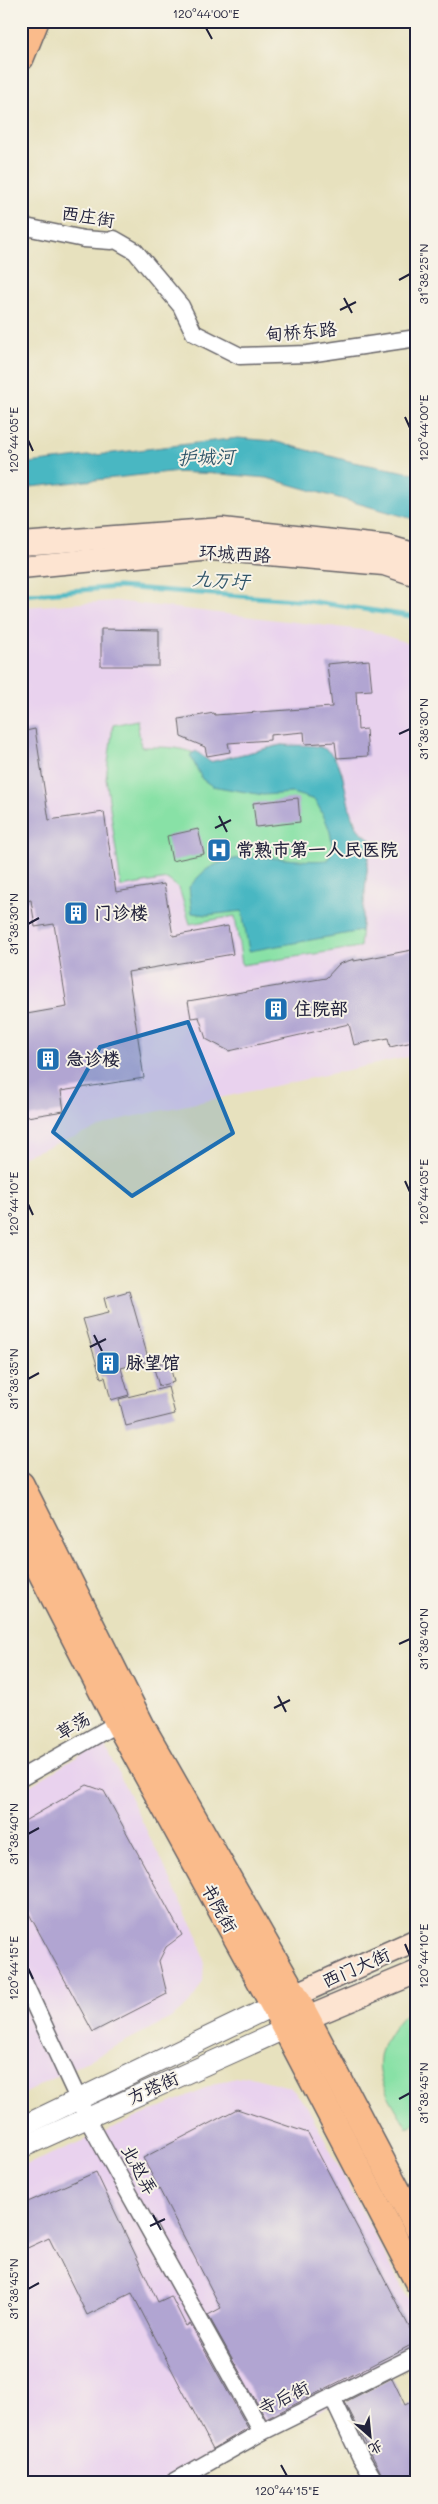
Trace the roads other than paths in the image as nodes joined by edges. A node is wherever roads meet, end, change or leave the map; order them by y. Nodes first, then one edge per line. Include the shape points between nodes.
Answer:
1 (36, 21) edge
2 (21, 58) edge
3 (21, 226) edge
4 (194, 333) joint
5 (417, 338) edge
6 (21, 544) edge
7 (417, 556) edge
8 (21, 567) edge
9 (417, 575) edge
10 (21, 1484) edge
11 (21, 1534) edge
12 (118, 1723) junction
13 (21, 1778) edge
14 (417, 1940) edge
15 (417, 1972) edge
16 (21, 1976) edge
17 (295, 1995) junction
18 (273, 2005) junction
19 (296, 2024) junction
20 (83, 2109) junction
21 (21, 2127) edge
22 (21, 2148) edge
23 (417, 2227) edge
24 (417, 2282) edge
25 (417, 2355) edge
26 (332, 2397) junction
27 (262, 2432) junction
28 (172, 2483) edge
29 (376, 2483) edge

1 - 2 main road
3 - 4 street, 西庄街 via 84,238 114,239 135,250 180,306
4 - 5 street, 甸桥东路 via 240,356 308,354
6 - 7 main road, 环城西路 via 222,529 389,547
8 - 9 main road, 环城西路 via 212,549 384,564
10 - 17 main road, 书院街 via 142,1728
11 - 12 main road, 书院街
12 - 13 street, 草荡
12 - 18 main road, 书院街
14 - 17 main road, 西门大街
15 - 19 main road, 西门大街
16 - 20 street, 北赵弄
17 - 18 street, 方塔街
17 - 19 main road, 书院街
18 - 19 main road, 书院街
18 - 20 street, 方塔街
19 - 20 street, 方塔街
19 - 23 main road, 书院街
19 - 24 main road, 书院街
20 - 21 street, 方塔街
20 - 22 street, 方塔街
20 - 27 street, 北赵弄
25 - 26 street, 寺后街
26 - 27 street, 寺后街
26 - 29 street
27 - 28 street, 寺后街

